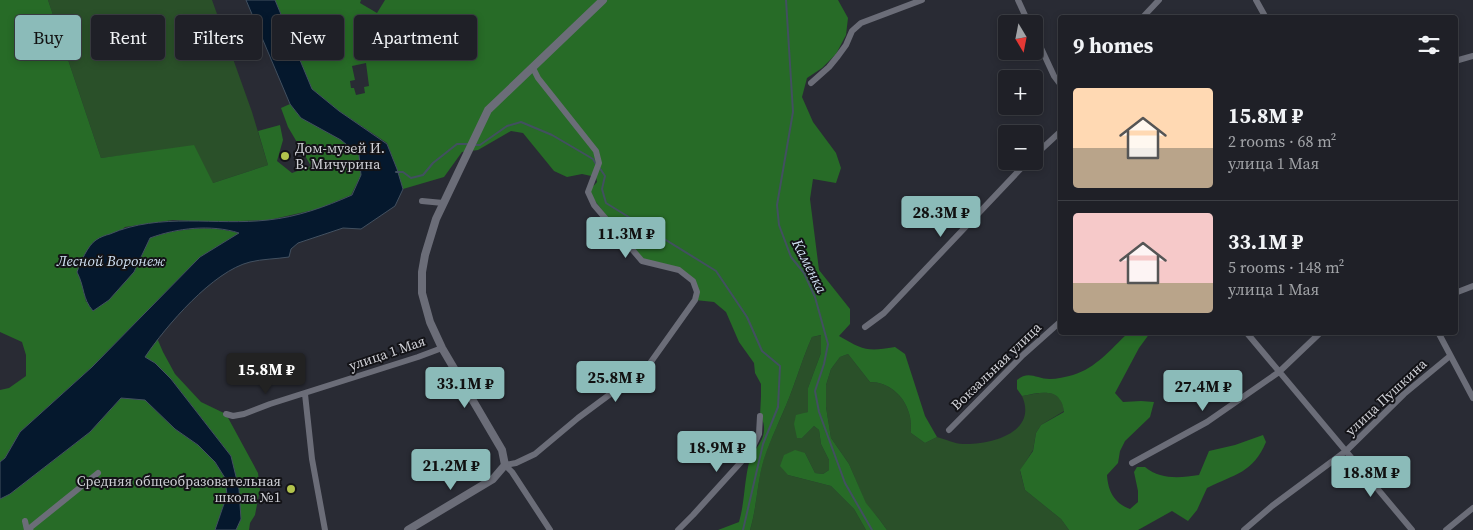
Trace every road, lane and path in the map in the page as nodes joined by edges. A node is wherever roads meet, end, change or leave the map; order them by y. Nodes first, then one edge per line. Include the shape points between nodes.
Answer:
1 (603, 0) edge
2 (922, 0) edge
3 (1018, 0) edge
4 (1159, 0) edge
5 (1256, 0) edge
6 (1025, 15) edge
7 (1145, 15) edge
8 (1264, 15) edge
9 (1043, 52) edge
10 (1473, 56) edge
11 (1458, 60) edge
12 (533, 68) junction
13 (1058, 81) edge
14 (811, 83) dead end
15 (1058, 134) edge
16 (1043, 148) edge
17 (1019, 170) edge
18 (422, 201) dead end
19 (443, 203) junction
20 (1473, 286) edge
21 (1458, 291) edge
22 (1058, 324) edge
23 (866, 327) dead end
24 (1248, 335) edge
25 (1318, 335) edge
26 (1440, 335) edge
27 (442, 348) junction
28 (1450, 356) junction
29 (1279, 372) junction
30 (305, 394) junction
31 (1473, 398) edge
32 (226, 414) dead end
33 (760, 416) dead end
34 (949, 430) dead end
35 (1346, 451) junction
36 (1132, 463) dead end
37 (505, 465) junction
38 (98, 473) dead end
39 (1473, 508) edge
40 (25, 521) dead end
41 (28, 530) edge
42 (325, 530) edge
43 (408, 530) edge
44 (550, 530) edge
45 (678, 530) edge
46 (1244, 530) edge
47 (1412, 530) edge
48 (1446, 530) edge

1 - 12 street, улица 1 Мая
2 - 14 street via 860,23 838,56
3 - 6 street
4 - 7 street
5 - 8 street
9 - 13 street
10 - 11 street
12 - 19 street, улица 1 Мая via 488,110
12 - 37 street via 596,151 599,163 588,192 594,205 642,261 679,270 693,281 697,292 695,300 648,366 535,454
15 - 16 street
17 - 23 street via 884,313
18 - 19 street
19 - 27 street, улица 1 Мая via 422,272 422,293
20 - 21 street
22 - 34 street, Вокзальная улица
24 - 29 street
25 - 29 street
26 - 28 street
27 - 30 street, улица 1 Мая
27 - 37 street, улица 1 Мая via 502,450
28 - 31 street
28 - 35 street, улица Пушкина via 1404,394
29 - 35 street
29 - 36 street via 1207,422
30 - 32 street, улица 1 Мая via 244,414
30 - 42 street via 312,459
33 - 45 street via 758,434 751,451
35 - 46 street, улица Пушкина
35 - 47 street
37 - 43 street via 493,479
37 - 44 street
38 - 41 street
39 - 48 street
40 - 41 street

